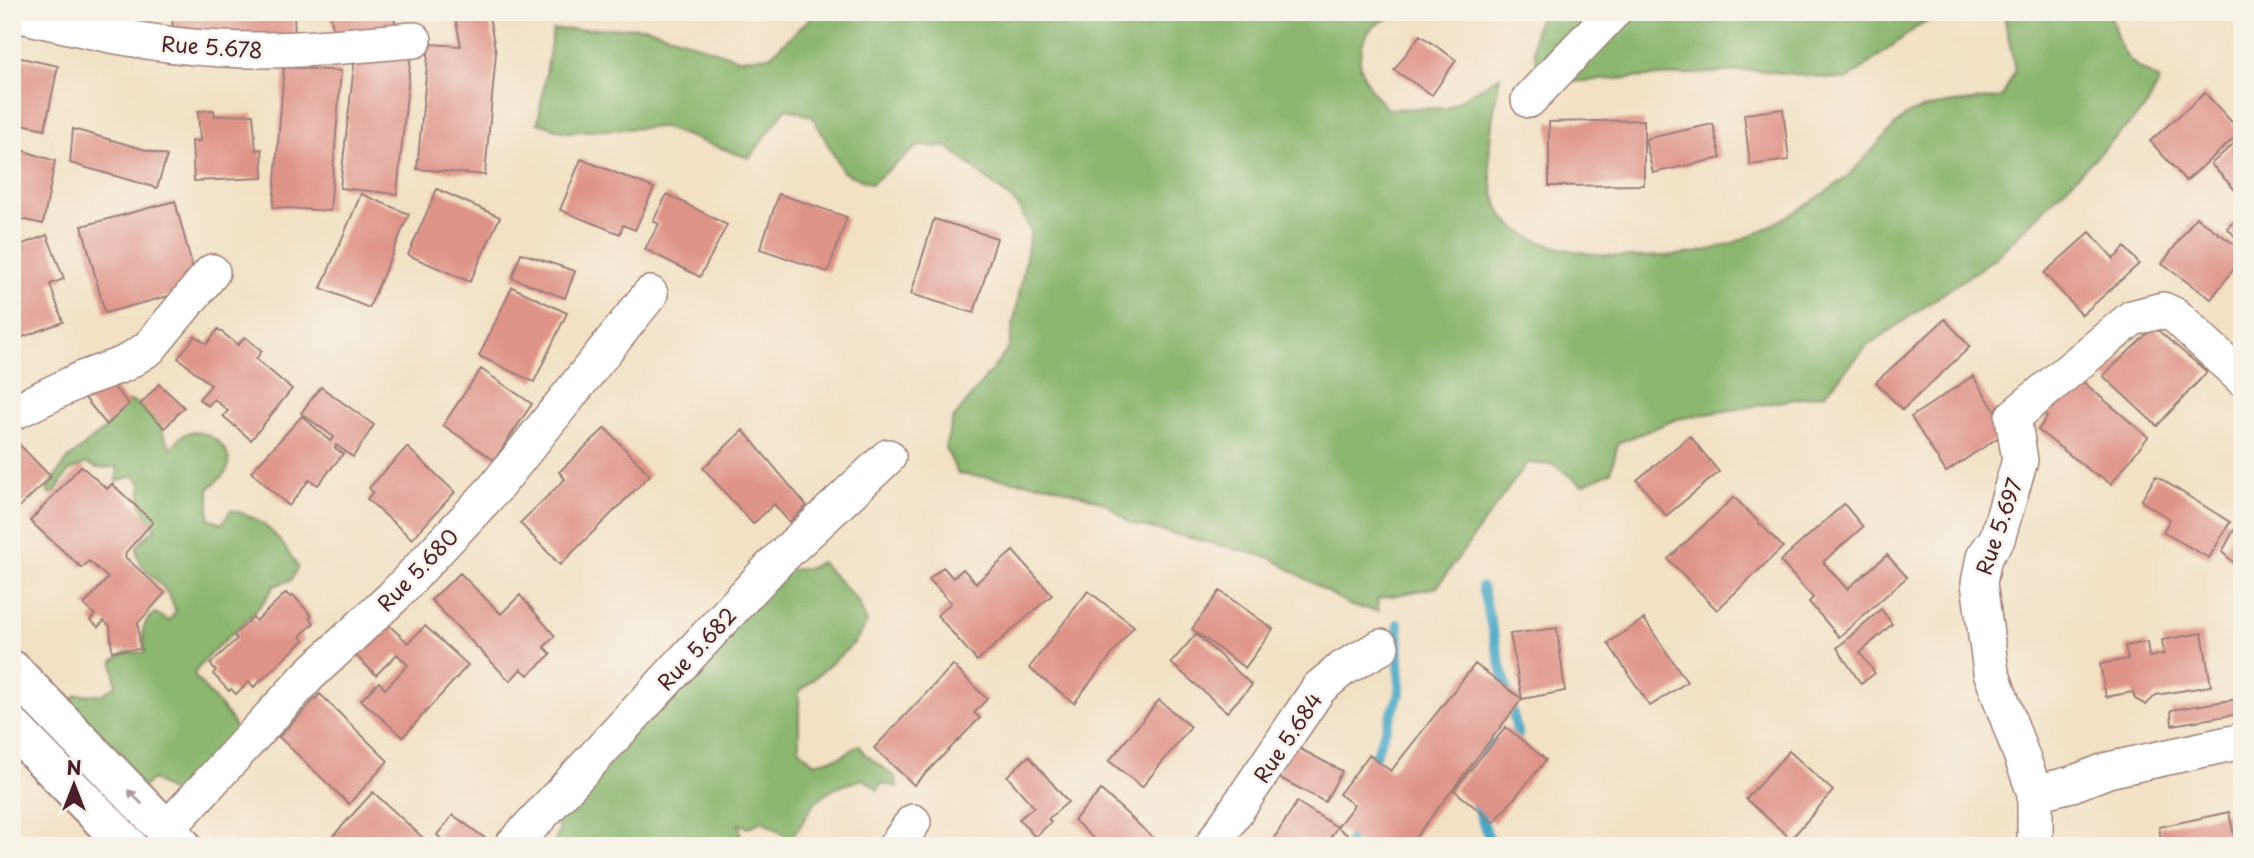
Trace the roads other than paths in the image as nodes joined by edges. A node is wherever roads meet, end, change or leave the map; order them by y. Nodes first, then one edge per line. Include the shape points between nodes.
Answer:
1 (1613, 12) edge
2 (12, 13) edge
3 (414, 40) dead end
4 (1530, 100) dead end
5 (212, 272) dead end
6 (650, 294) dead end
7 (2242, 378) edge
8 (12, 414) edge
9 (888, 457) dead end
10 (1381, 647) dead end
11 (12, 670) edge
12 (12, 727) edge
13 (2242, 741) edge
14 (2035, 793) junction
15 (175, 838) edge
16 (128, 846) edge
17 (512, 846) edge
18 (1212, 846) edge
19 (2035, 846) edge

1 - 4 street
2 - 3 street, Rue 5.678 via 153,42 222,49 291,50
5 - 8 street via 149,348 124,364
6 - 15 street, Rue 5.680 via 495,488 393,597 310,674
7 - 14 street, Rue 5.697 via 2176,316 2162,310 2132,318 2013,417 2020,460 1979,583 1991,672
9 - 17 street, Rue 5.682 via 777,561
10 - 18 street, Rue 5.684 via 1319,688
15 -> 11 street
12 - 16 street
13 - 14 street via 2108,770
14 - 19 street, Rue 5.697

